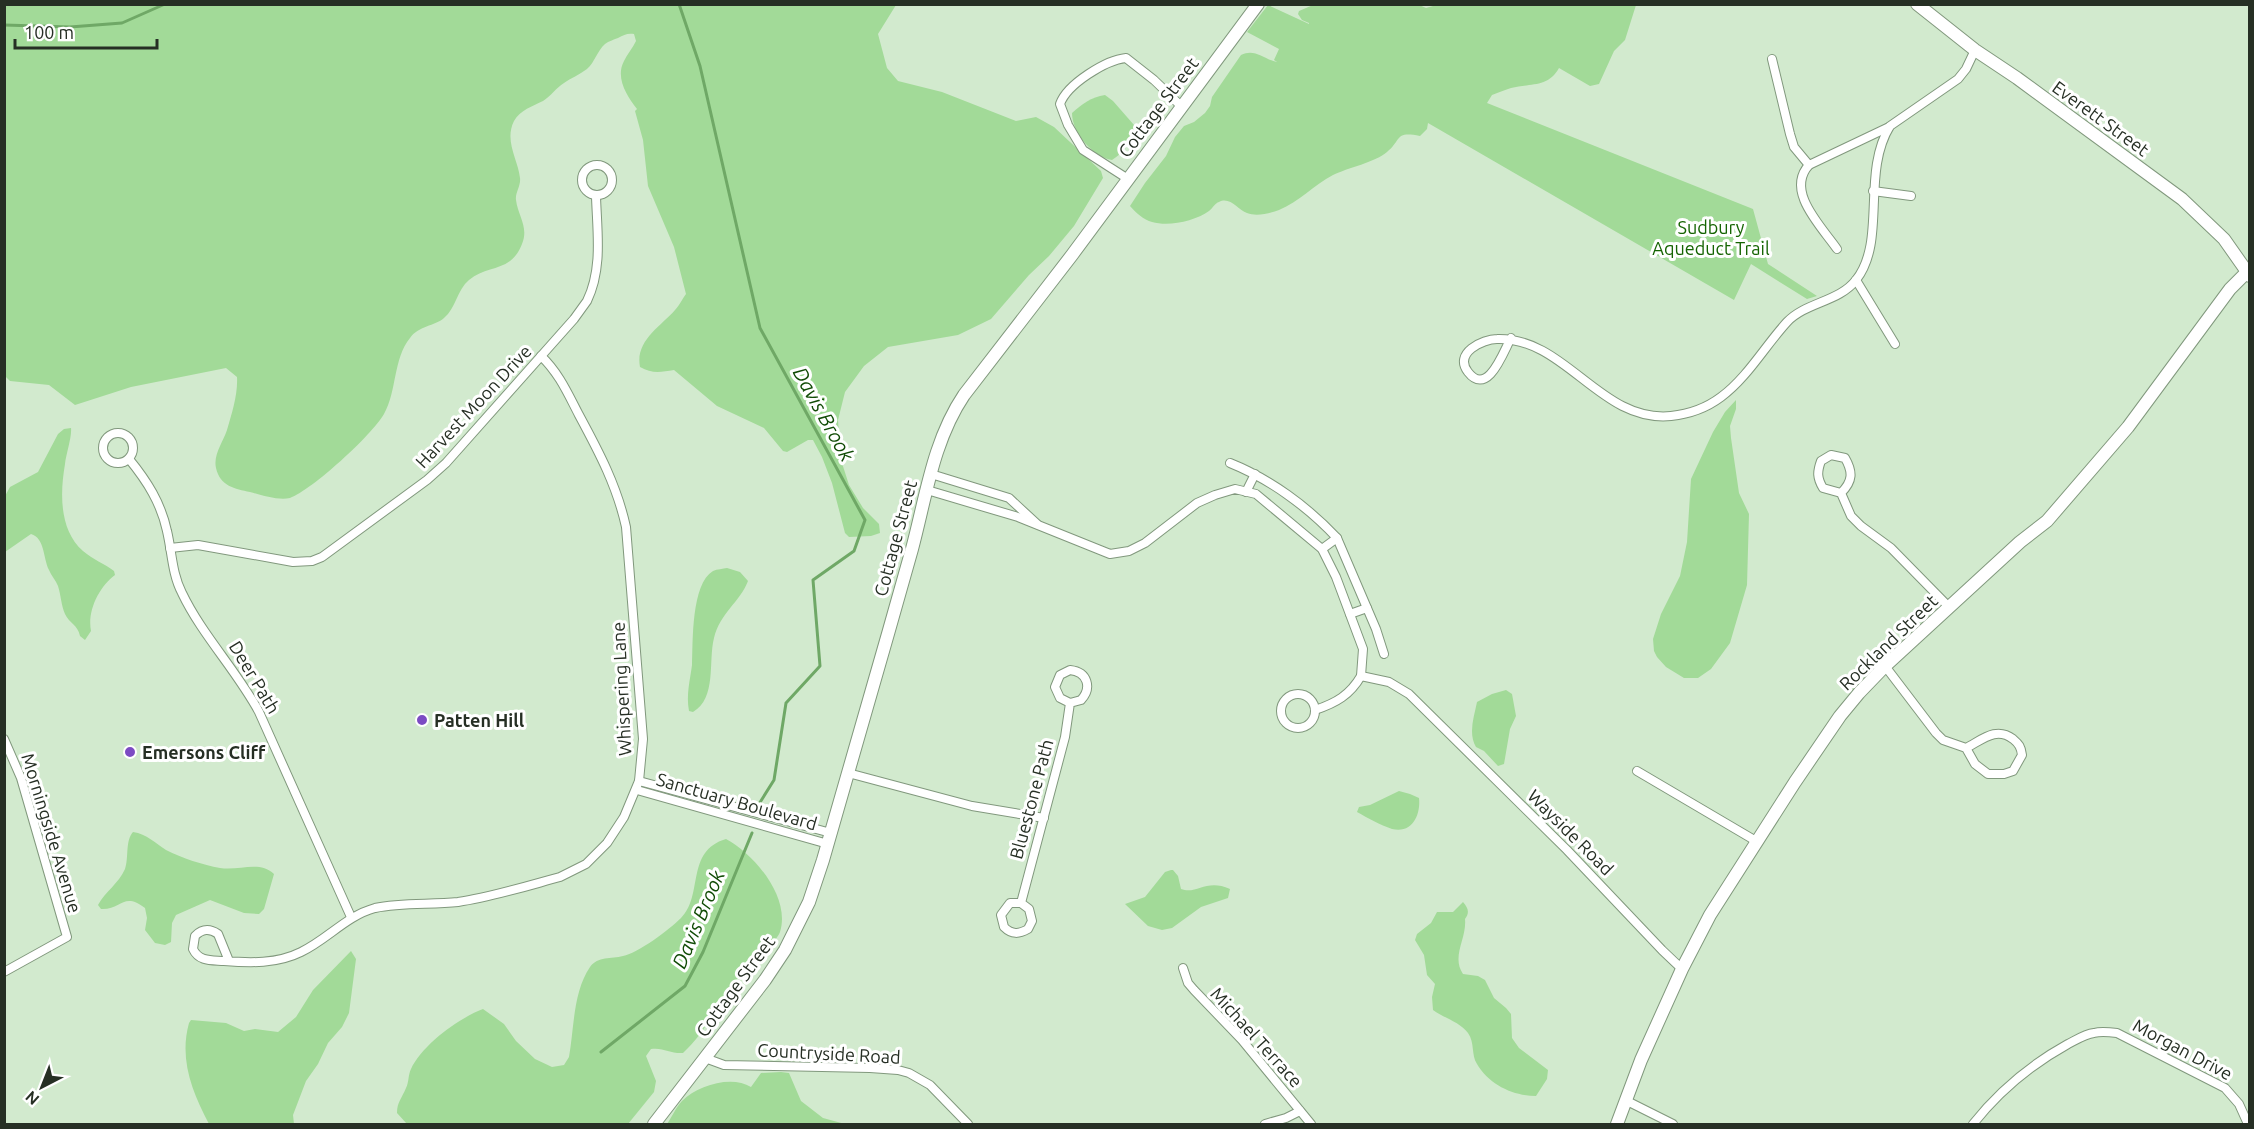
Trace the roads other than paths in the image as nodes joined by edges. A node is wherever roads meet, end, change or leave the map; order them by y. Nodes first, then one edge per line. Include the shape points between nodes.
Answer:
1 (1257, 4) edge
2 (1917, 4) edge
3 (1975, 50) junction
4 (1773, 59) dead end
5 (1181, 106) junction
6 (1890, 126) junction
7 (1809, 165) junction
8 (1128, 179) junction
9 (1873, 191) junction
10 (596, 196) dead end
11 (1911, 196) dead end
12 (1837, 249) dead end
13 (2248, 274) edge
14 (1856, 280) junction
15 (1511, 338) junction
16 (1895, 344) dead end
17 (542, 356) junction
18 (129, 459) dead end
19 (1230, 463) dead end
20 (931, 474) junction
21 (1255, 474) junction
22 (927, 490) junction
23 (1246, 492) junction
24 (1840, 493) junction
25 (1039, 526) junction
26 (1337, 538) junction
27 (170, 548) junction
28 (1322, 549) junction
29 (1949, 607) junction
30 (1367, 608) junction
31 (1350, 614) junction
32 (1384, 654) dead end
33 (1885, 666) junction
34 (1361, 676) junction
35 (1070, 703) dead end
36 (1315, 710) junction
37 (4, 739) edge
38 (1966, 748) junction
39 (1637, 771) dead end
40 (848, 773) junction
41 (638, 785) junction
42 (1044, 818) junction
43 (829, 839) junction
44 (1756, 841) junction
45 (1021, 903) dead end
46 (351, 917) junction
47 (229, 961) junction
48 (1183, 968) dead end
49 (1682, 969) junction
50 (4, 972) edge
51 (705, 1058) junction
52 (1625, 1100) junction
53 (1300, 1111) junction
54 (654, 1125) edge
55 (968, 1125) edge
56 (1265, 1125) edge
57 (1311, 1125) edge
58 (1617, 1125) edge
59 (1672, 1125) edge
60 (1973, 1125) edge
61 (2248, 1125) edge

1 - 5 street, Cottage Street
2 - 3 street, Everett Street
3 - 6 street via 1958,80
3 - 13 street, Everett Street via 2182,199 2224,238
4 - 7 street via 1794,147
5 - 8 street, Cottage Street
5 - 8 street via 1126,58 1108,64 1068,90 1060,104 1083,150
6 - 7 street
6 - 9 street via 1878,153
7 - 12 street via 1799,189
8 - 20 street, Cottage Street via 960,401 944,430
9 - 11 street
9 - 14 street via 1873,233 1867,260
10 - 17 street, Harvest Moon Drive via 598,256 592,291
13 - 29 street, Rockland Street via 2230,289 2128,427 2068,498
14 - 15 street via 1790,319 1723,395 1688,414 1638,414 1609,399 1546,351
14 - 16 street
15 - 15 street via 1477,343 1465,357 1468,373 1478,378 1495,371
17 - 27 street, Harvest Moon Drive via 436,472 322,557 293,562 198,545
17 - 41 street, Whispering Lane via 559,376 606,464 623,512 643,739
18 - 27 street, Deer Path via 160,507
19 - 21 street
20 - 22 street, Cottage Street
20 - 25 street via 1010,498
21 - 23 street
21 - 26 street
22 - 25 street
22 - 40 street, Cottage Street
23 - 25 street via 1235,489 1197,503 1147,541 1128,551 1110,554
23 - 28 street via 1256,494
24 - 24 street via 1851,478 1851,469 1845,458 1831,455 1821,461 1818,479 1823,488
24 - 29 street via 1851,516 1891,548
26 - 28 street
26 - 30 street
27 - 46 street, Deer Path via 182,593 259,712
28 - 31 street
29 - 33 street, Rockland Street
30 - 31 street
30 - 32 street
31 - 34 street via 1363,649
33 - 38 street via 1936,733 1943,740
33 - 44 street, Rockland Street via 1840,716
34 - 36 street via 1346,697
34 - 49 street, Wayside Road via 1389,682 1409,694
35 - 42 street, Bluestone Path
36 - 36 street via 1308,696 1297,694 1284,702 1282,713 1287,723 1303,727 1312,721
37 - 50 street, Morningside Avenue via 21,778 67,937
38 - 38 street via 1998,732 2020,745 2022,755 2013,771 1988,774 1975,764
39 - 44 street
40 - 42 street via 972,806
40 - 43 street, Cottage Street
41 - 43 street, Sanctuary Boulevard
41 - 46 street, Whispering Lane via 607,843 575,871 474,899 390,906
42 - 45 street, Bluestone Path
43 - 51 street, Cottage Street via 809,902 785,950
44 - 49 street, Rockland Street
46 - 47 street, Whispering Lane via 311,947 290,957
47 - 47 street, Whispering Lane via 218,934 203,930 195,936 192,946 199,957
48 - 53 street, Michael Terrace via 1188,983 1242,1040
49 - 52 street, Rockland Street
51 - 54 street, Cottage Street
51 - 55 street, Countryside Road via 724,1065 898,1070 930,1085
52 - 58 street, Rockland Street
52 - 59 street
53 - 56 street
53 - 57 street, Michael Terrace
60 - 61 street, Morgan Drive via 2003,1090 2028,1069 2091,1033 2102,1032 2117,1033 2225,1088 2240,1104

